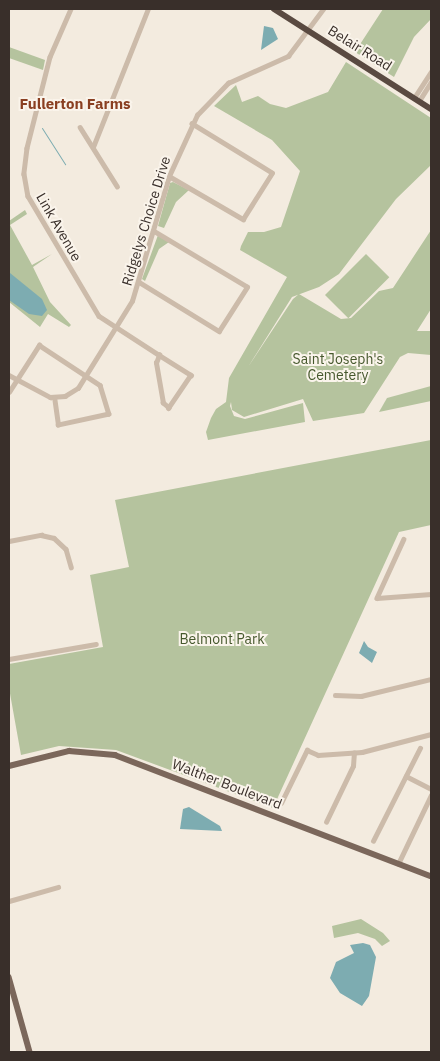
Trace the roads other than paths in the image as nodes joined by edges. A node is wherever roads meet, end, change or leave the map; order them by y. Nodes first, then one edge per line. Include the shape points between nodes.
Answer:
1 (71, 9) edge
2 (148, 9) edge
3 (274, 9) edge
4 (323, 9) edge
5 (309, 30) junction
6 (431, 72) edge
7 (431, 82) edge
8 (416, 99) junction
9 (431, 110) edge
10 (192, 124) junction
11 (80, 127) dead end
12 (93, 147) junction
13 (169, 176) junction
14 (117, 186) dead end
15 (154, 230) junction
16 (139, 282) junction
17 (115, 329) junction
18 (158, 355) junction
19 (9, 374) edge
20 (87, 375) junction
21 (17, 380) junction
22 (9, 392) edge
23 (54, 398) junction
24 (404, 540) dead end
25 (9, 541) edge
26 (71, 567) dead end
27 (431, 594) edge
28 (96, 644) dead end
29 (9, 659) edge
30 (431, 679) edge
31 (335, 695) dead end
32 (431, 734) edge
33 (420, 748) dead end
34 (354, 752) junction
35 (9, 766) edge
36 (406, 776) junction
37 (431, 789) edge
38 (431, 796) edge
39 (280, 803) dead end
40 (326, 822) dead end
41 (373, 841) dead end
42 (398, 864) junction
43 (431, 876) edge
44 (58, 888) dead end
45 (9, 901) edge
46 (9, 978) edge
47 (30, 1052) edge

1 - 17 street, Link Avenue via 48,66 27,148 25,181 30,203 41,223 99,316
2 - 12 street
3 - 5 highway, Belair Road
4 - 5 street, Ridgelys Choice Drive
5 - 8 highway, Belair Road
5 - 10 street, Ridgelys Choice Drive via 285,58 237,77 220,89
6 - 8 street
7 - 8 street
8 - 9 highway, Belair Road
10 - 13 street, Ridgelys Choice Drive
10 - 13 street via 272,173 243,219
11 - 12 street
12 - 14 street
13 - 15 street, Ridgelys Choice Drive
15 - 16 street, Ridgelys Choice Drive
15 - 16 street via 247,287 219,331
16 - 17 street, Ridgelys Choice Drive
17 - 18 street, Link Avenue
17 - 20 street, Ridgelys Choice Drive
18 - 18 street, Link Avenue via 191,375 168,408 163,404 156,363
19 - 21 street
20 - 21 street via 39,345
20 - 23 street, Ridgelys Choice Drive via 71,394
20 - 23 street via 103,389 109,414 58,424
21 - 22 street
21 - 23 street
24 - 27 street via 377,598
25 - 26 street via 41,535 54,538 66,549
28 - 29 street
30 - 31 street via 361,696 345,698
32 - 34 street
33 - 36 street
34 - 39 street via 318,755 307,750
34 - 40 street via 353,766
35 - 42 main road, Walther Boulevard via 69,751 115,755
36 - 37 street
36 - 41 street
38 - 42 street
42 - 43 main road, Walther Boulevard
44 - 45 street
46 - 47 main road

